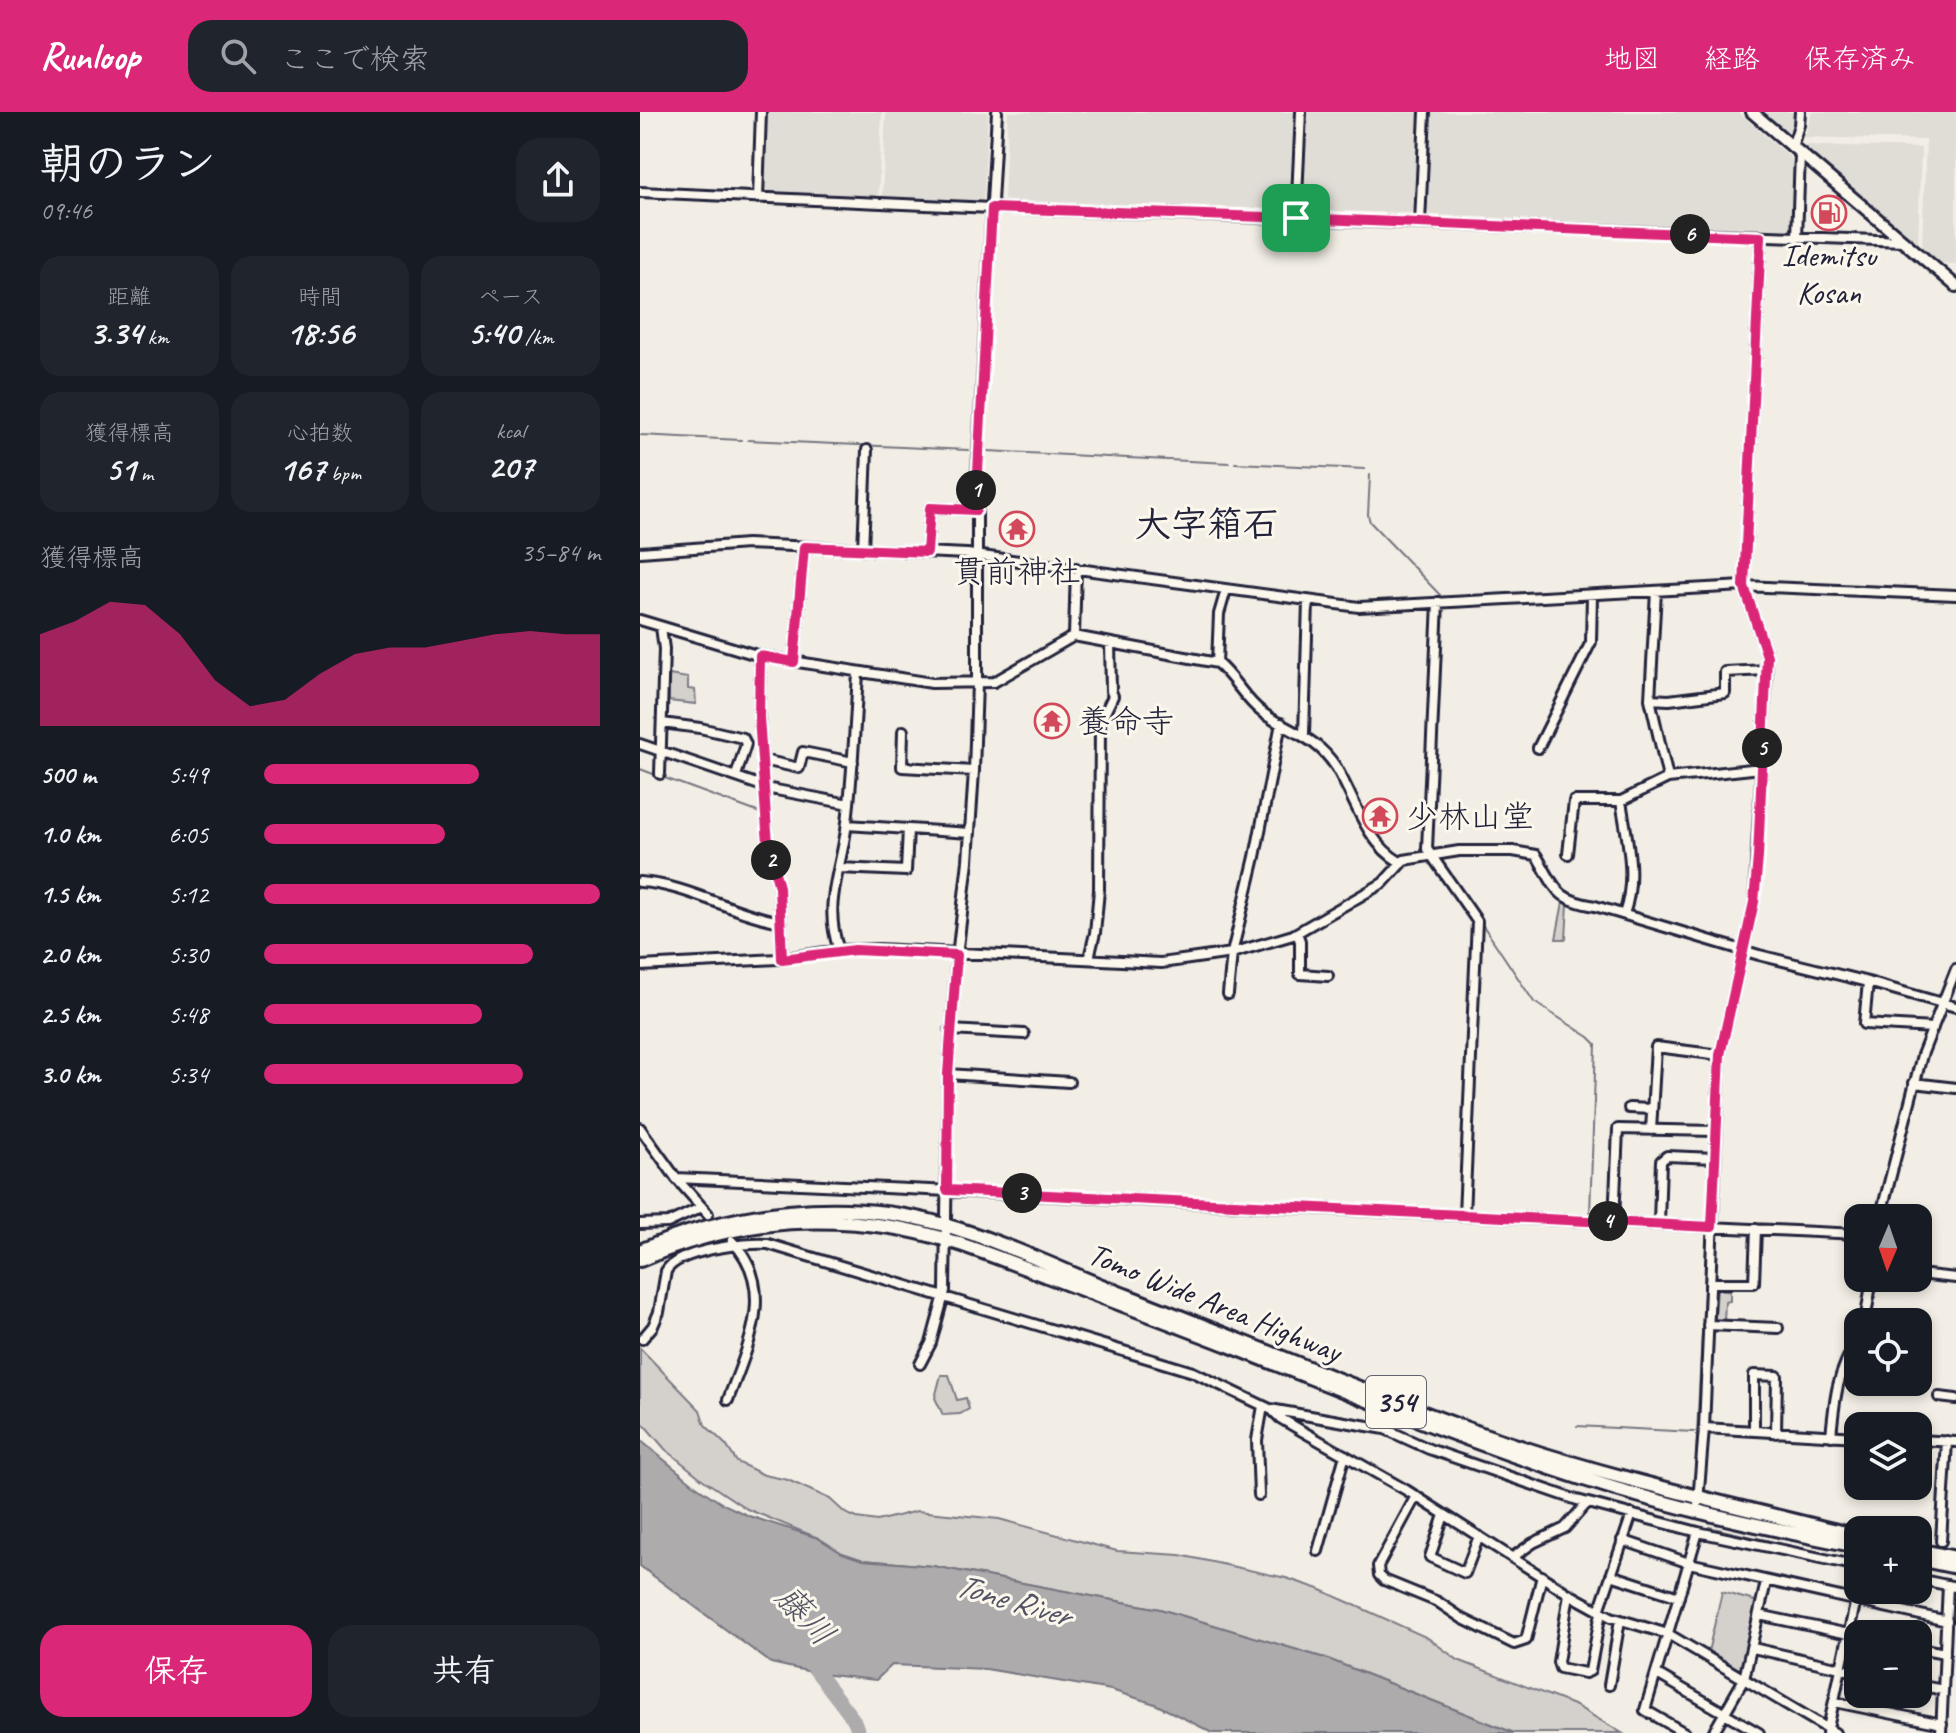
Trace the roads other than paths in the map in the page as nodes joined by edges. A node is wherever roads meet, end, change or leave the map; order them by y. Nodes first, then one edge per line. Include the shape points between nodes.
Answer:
1 (761, 112) edge
2 (997, 112) edge
3 (1301, 112) edge
4 (1425, 112) edge
5 (1752, 112) edge
6 (1800, 112) edge
7 (1796, 150) junction
8 (640, 192) edge
9 (758, 198) junction
10 (992, 208) junction
11 (1296, 218) junction
12 (1420, 223) junction
13 (1761, 237) junction
14 (1797, 238) junction
15 (1905, 241) junction
16 (1956, 286) edge
17 (867, 450) dead end
18 (976, 510) junction
19 (804, 547) junction
20 (863, 550) junction
21 (640, 552) edge
22 (927, 552) junction
23 (975, 555) junction
24 (1076, 568) junction
25 (1744, 586) junction
26 (1226, 590) junction
27 (1656, 591) junction
28 (1592, 595) junction
29 (1956, 595) edge
30 (1308, 602) junction
31 (1438, 602) junction
32 (640, 620) edge
33 (661, 627) junction
34 (1074, 636) junction
35 (1110, 643) junction
36 (760, 656) junction
37 (794, 662) junction
38 (1217, 663) junction
39 (1767, 670) junction
40 (858, 673) junction
41 (977, 683) junction
42 (1650, 699) junction
43 (662, 723) junction
44 (1281, 723) junction
45 (903, 731) dead end
46 (1304, 734) junction
47 (640, 744) edge
48 (1538, 748) dead end
49 (661, 751) junction
50 (763, 760) junction
51 (853, 762) junction
52 (1761, 768) junction
53 (974, 771) junction
54 (660, 774) dead end
55 (736, 776) junction
56 (1668, 778) junction
57 (764, 786) junction
58 (1621, 801) junction
59 (849, 804) junction
60 (847, 825) junction
61 (908, 829) junction
62 (970, 833) junction
63 (1432, 854) junction
64 (1568, 854) dead end
65 (1400, 862) junction
66 (839, 868) junction
67 (640, 882) edge
68 (1624, 914) junction
69 (781, 922) junction
70 (1297, 933) junction
71 (839, 950) junction
72 (1744, 951) junction
73 (1232, 953) junction
74 (957, 955) junction
75 (1089, 958) junction
76 (782, 959) junction
77 (640, 966) edge
78 (1956, 969) edge
79 (1328, 976) dead end
80 (1868, 982) junction
81 (1228, 994) dead end
82 (1943, 1004) junction
83 (1956, 1007) edge
84 (1933, 1028) junction
85 (950, 1030) junction
86 (1024, 1034) dead end
87 (1720, 1055) junction
88 (948, 1074) junction
89 (1069, 1082) dead end
90 (1914, 1083) junction
91 (1956, 1088) edge
92 (1629, 1108) dead end
93 (1652, 1109) junction
94 (640, 1128) edge
95 (1651, 1130) junction
96 (1716, 1131) junction
97 (1715, 1158) junction
98 (676, 1178) junction
99 (947, 1190) junction
100 (1884, 1204) edge
101 (1464, 1215) junction
102 (1614, 1221) junction
103 (1659, 1223) junction
104 (640, 1224) edge
105 (1712, 1227) junction
106 (1756, 1229) junction
107 (947, 1233) junction
108 (1844, 1233) edge
109 (734, 1243) junction
110 (640, 1251) edge
111 (640, 1260) edge
112 (1932, 1275) edge
113 (1956, 1278) edge
114 (1710, 1283) junction
115 (944, 1297) junction
116 (1708, 1325) junction
117 (1778, 1328) dead end
118 (642, 1339) edge
119 (1844, 1362) edge
120 (920, 1364) dead end
121 (1939, 1397) dead end
122 (1956, 1399) edge
123 (728, 1400) dead end
124 (1263, 1406) junction
125 (1272, 1410) junction
126 (1704, 1428) junction
127 (1754, 1431) junction
128 (1776, 1433) junction
129 (1831, 1436) junction
130 (1844, 1436) edge
131 (1932, 1441) edge
132 (1952, 1442) edge
133 (1345, 1455) junction
134 (1259, 1495) dead end
135 (1416, 1496) junction
136 (1587, 1503) junction
137 (1698, 1505) junction
138 (1632, 1514) junction
139 (1444, 1515) junction
140 (1698, 1532) junction
141 (1844, 1533) edge
142 (1479, 1536) junction
143 (1622, 1540) junction
144 (1941, 1541) dead end
145 (1844, 1542) edge
146 (1318, 1551) dead end
147 (1932, 1553) edge
148 (1513, 1557) junction
149 (1956, 1558) edge
150 (1932, 1562) edge
151 (1689, 1563) junction
152 (1844, 1563) edge
153 (1956, 1567) edge
154 (1611, 1575) junction
155 (1542, 1576) junction
156 (1766, 1582) junction
157 (1932, 1582) edge
158 (1952, 1586) edge
159 (1569, 1594) junction
160 (1679, 1597) junction
161 (1844, 1598) edge
162 (1870, 1604) edge
163 (1600, 1611) junction
164 (1759, 1615) junction
165 (1620, 1620) junction
166 (1947, 1621) junction
167 (1844, 1633) edge
168 (1668, 1634) junction
169 (1956, 1646) edge
170 (1753, 1648) junction
171 (1932, 1648) edge
172 (1945, 1648) junction
173 (1844, 1662) edge
174 (1842, 1668) junction
175 (1657, 1674) junction
176 (1944, 1678) junction
177 (1744, 1679) junction
178 (1956, 1681) edge
179 (1609, 1685) dead end
180 (1932, 1688) edge
181 (1943, 1690) junction
182 (1835, 1702) junction
183 (1724, 1713) junction
184 (1942, 1729) edge
185 (1830, 1732) edge
186 (1685, 1733) edge
187 (1713, 1733) edge
188 (1759, 1733) edge

1 - 9 street
2 - 10 street
3 - 11 street
4 - 12 street
5 - 7 main road
6 - 7 street
7 - 14 street
7 - 15 main road
8 - 9 street
9 - 10 street
10 - 11 street
10 - 18 street
11 - 12 street
12 - 13 street
13 - 14 street
13 - 25 street
14 - 15 street
15 - 16 main road
17 - 20 street
18 - 22 street via 930,508
18 - 23 street
19 - 20 street
19 - 21 street via 747,544
19 - 37 street
20 - 22 street
22 - 23 street
23 - 24 street
23 - 41 street
24 - 26 street
24 - 34 street
25 - 27 street
25 - 29 street
25 - 39 street
26 - 30 street
26 - 38 street via 1219,614
27 - 28 street
27 - 42 street
28 - 31 street
28 - 48 street via 1591,642
30 - 31 street via 1359,607
30 - 46 street
31 - 63 street via 1427,849
32 - 33 street
33 - 36 street
33 - 43 street
34 - 35 street
34 - 41 street via 994,682
35 - 38 street
35 - 75 street via 1113,696 1100,723 1099,890
36 - 37 street
36 - 50 street
37 - 40 street
38 - 44 street via 1261,712
39 - 42 street via 1725,672 1725,693
39 - 52 street
40 - 41 street
40 - 51 street
41 - 53 street
42 - 56 street
43 - 49 street
43 - 55 street via 743,738 746,744
44 - 46 street
44 - 73 street
45 - 53 street via 902,767
46 - 65 street via 1334,765 1375,841
47 - 49 street
49 - 54 street
49 - 55 street
50 - 51 street via 799,768 803,752
50 - 57 street
51 - 59 street
52 - 56 street
52 - 72 street via 1755,887
53 - 62 street
55 - 57 street
56 - 58 street
57 - 59 street
57 - 69 street
58 - 64 street via 1574,801
58 - 68 street via 1631,893
59 - 60 street
60 - 61 street
60 - 66 street
61 - 62 street
61 - 66 street via 906,871
62 - 74 street
63 - 65 street
63 - 68 street via 1536,855 1566,899
63 - 101 street via 1477,921
65 - 70 street via 1383,883
66 - 71 street via 830,909
67 - 69 street
68 - 72 street
69 - 76 street
70 - 73 street
70 - 79 street via 1300,974
71 - 74 street
71 - 76 street
72 - 80 street
72 - 87 street
73 - 75 street via 1161,963
73 - 81 street
74 - 75 street
74 - 85 street
76 - 77 street
78 - 82 street
80 - 82 street
80 - 84 street via 1864,1024
82 - 83 street
82 - 84 street
84 - 90 street
85 - 86 street
85 - 88 street
87 - 93 street via 1656,1047
87 - 96 street
88 - 89 street
88 - 99 street
90 - 91 street
90 - 100 street
92 - 93 street
93 - 95 street
94 - 98 street
95 - 96 street
95 - 102 street via 1618,1129
96 - 97 street
97 - 103 street via 1667,1156 1661,1161
97 - 105 street
98 - 99 street
98 - 104 street via 705,1211 668,1223
99 - 101 street
99 - 107 street
101 - 102 street
102 - 103 street
103 - 105 street
105 - 106 street
105 - 114 street
106 - 108 street
106 - 114 street via 1754,1283
107 - 110 highway, Tomo Wide Area Highway / 354 via 876,1212 832,1209 732,1220
107 - 111 highway, Tomo Wide Area Highway / 354 via 810,1220 760,1224 693,1239
107 - 115 street
107 - 137 highway, Tomo Wide Area Highway / 354 via 1466,1428
109 - 115 street via 775,1246
109 - 118 street via 670,1264 653,1326
109 - 123 street via 753,1275 757,1312
112 - 113 street
114 - 116 street
115 - 120 street
115 - 124 street via 1193,1372
116 - 117 street
116 - 126 street
119 - 129 street via 1836,1383
121 - 122 street
124 - 125 street
124 - 134 street via 1257,1440
125 - 133 street
125 - 136 street via 1385,1429
126 - 127 street
126 - 137 street
127 - 128 street
127 - 128 street via 1754,1375 1777,1376
128 - 129 street
129 - 130 street
131 - 132 street
132 - 144 street
133 - 135 street
133 - 146 street
135 - 139 street
135 - 155 street via 1378,1566 1384,1580 1438,1602 1514,1644 1526,1640
136 - 138 street
136 - 148 street via 1565,1528
137 - 141 highway, Tomo Wide Area Highway / 354
137 - 145 highway, Tomo Wide Area Highway / 354
138 - 140 street
138 - 143 street
139 - 142 street
139 - 142 street via 1430,1557 1465,1573
140 - 151 street
140 - 152 street
142 - 148 street
143 - 151 street
143 - 154 street
147 - 149 highway
148 - 155 street
150 - 153 highway
151 - 156 street
151 - 160 street
154 - 160 street
154 - 163 street
155 - 159 street
156 - 161 street
156 - 164 street
157 - 158 street
158 - 166 street
159 - 163 street
159 - 163 street via 1560,1668 1590,1671
160 - 168 street
162 - 166 street
163 - 165 street
164 - 167 street
164 - 170 street
165 - 168 street
165 - 179 street
166 - 172 street
168 - 175 street
168 - 177 street
169 - 172 street
170 - 174 street
170 - 177 street
171 - 172 street
172 - 176 street
173 - 174 street
174 - 182 street
175 - 183 street
175 - 186 street via 1645,1710
176 - 178 street
176 - 181 street
177 - 183 street
177 - 185 street
180 - 181 street
181 - 184 street
182 - 184 street
182 - 185 street
183 - 187 street
183 - 188 street

